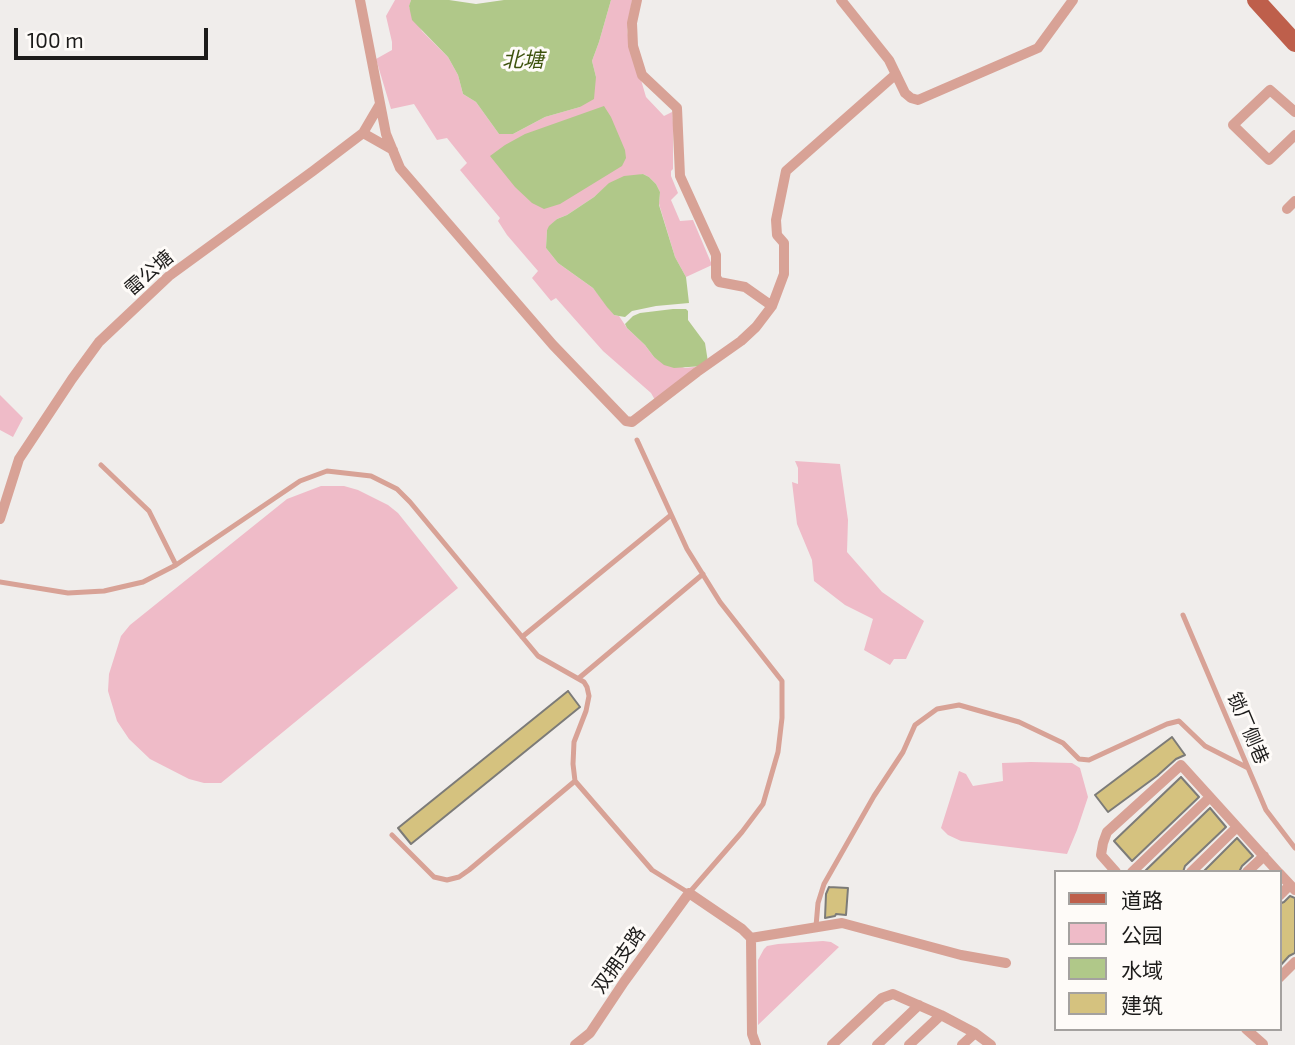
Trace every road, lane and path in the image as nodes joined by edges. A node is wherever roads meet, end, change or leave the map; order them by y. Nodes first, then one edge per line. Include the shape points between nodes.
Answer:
1 (360, 0) edge
2 (637, 0) edge
3 (841, 0) edge
4 (1073, 0) edge
5 (1256, 0) edge
6 (1295, 43) edge
7 (896, 74) junction
8 (380, 104) junction
9 (1295, 112) edge
10 (363, 133) junction
11 (1295, 135) edge
12 (393, 150) junction
13 (772, 306) junction
14 (637, 440) dead end
15 (101, 465) dead end
16 (671, 515) junction
17 (0, 519) edge
18 (176, 565) junction
19 (703, 574) junction
20 (0, 582) edge
21 (1183, 615) dead end
22 (522, 637) junction
23 (579, 678) junction
24 (1248, 768) junction
25 (575, 781) junction
26 (1210, 797) junction
27 (1237, 827) junction
28 (393, 835) dead end
29 (1295, 848) edge
30 (1264, 856) junction
31 (1114, 870) edge
32 (1134, 870) edge
33 (1193, 870) edge
34 (1249, 870) edge
35 (1277, 870) edge
36 (1281, 874) edge
37 (1293, 888) edge
38 (689, 893) junction
39 (816, 927) junction
40 (751, 938) junction
41 (1295, 962) edge
42 (1006, 963) dead end
43 (1281, 976) edge
44 (919, 1005) junction
45 (942, 1015) junction
46 (1248, 1031) edge
47 (975, 1033) junction
48 (988, 1044) edge
49 (1263, 1044) edge
50 (575, 1045) edge
51 (755, 1045) edge
52 (832, 1045) edge
53 (877, 1045) edge
54 (909, 1045) edge
55 (962, 1045) edge

1 - 8 street
2 - 13 street via 633,46 642,75 677,107 680,176 716,255 716,277 719,282 746,287
3 - 7 street via 890,60
4 - 7 street via 1038,48 918,100 905,93
5 - 6 main road
7 - 13 street via 786,171 776,220 777,235 784,243 784,274
8 - 10 street, 雷公塘
8 - 12 street
9 - 11 street via 1270,90 1233,125 1269,160
10 - 12 street
10 - 17 street, 雷公塘 via 169,276 99,342 19,459
12 - 13 street via 400,168 553,345 626,421 632,422 741,341
14 - 16 lane
15 - 18 lane via 149,510
16 - 19 lane
16 - 22 lane
18 - 20 lane via 143,582 104,591 68,593
18 - 22 lane via 300,481 327,471 371,476 397,489 410,502
19 - 23 lane
19 - 38 lane via 782,681 782,718 763,804
21 - 24 lane, 锁厂侧巷
22 - 23 lane via 538,656
23 - 25 lane via 589,696 574,742
24 - 29 lane, 锁厂侧巷 via 1266,810
24 - 39 lane via 1205,746 1179,721 1089,760 1079,759 1063,743 1019,722 959,705 937,709 915,725 824,884
25 - 28 lane via 458,877 434,877
25 - 38 lane via 652,870
26 - 27 street
26 - 31 street via 1181,765 1107,832 1101,855
26 - 32 street
27 - 30 street
27 - 33 street
30 - 34 street
30 - 35 street
36 - 37 street
38 - 40 street
38 - 50 street, 双拥支路 via 590,1033
39 - 40 street
39 - 42 street via 842,923
40 - 51 street
41 - 43 street
44 - 45 street
44 - 52 street via 893,994 882,998
44 - 53 street
45 - 47 street
45 - 54 street
46 - 49 street
47 - 48 street
47 - 55 street

